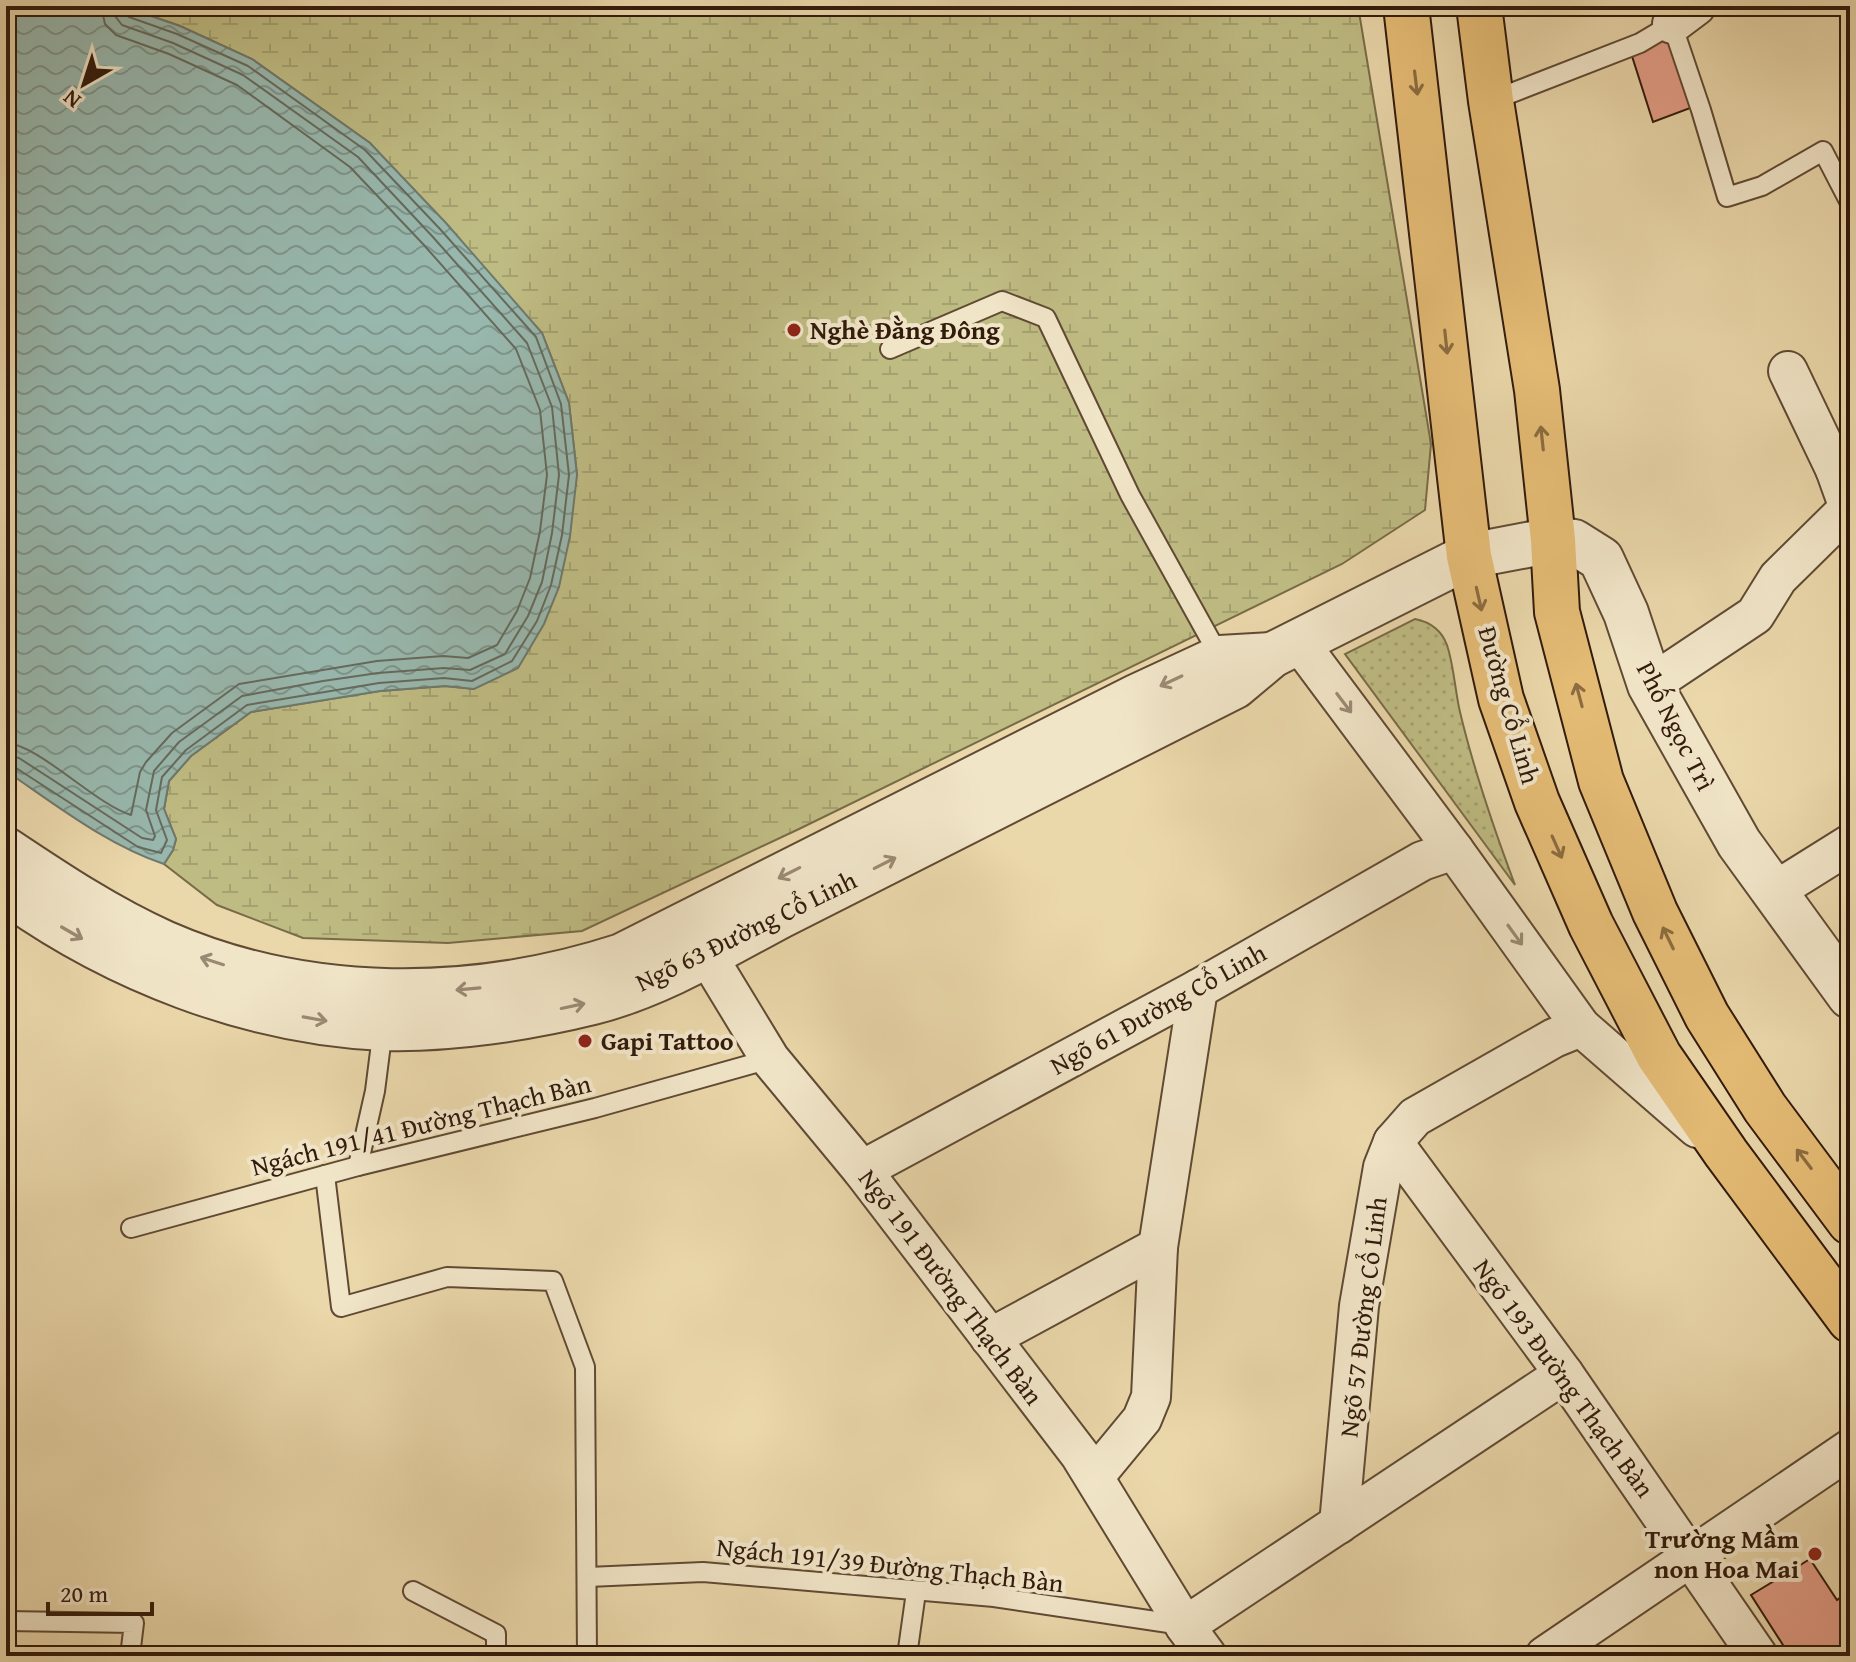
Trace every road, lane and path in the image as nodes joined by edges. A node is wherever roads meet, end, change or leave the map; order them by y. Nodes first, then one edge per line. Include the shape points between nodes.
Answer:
1 (1406, 6) edge
2 (1479, 6) edge
3 (1684, 15) edge
4 (1491, 101) junction
5 (1850, 203) edge
6 (890, 349) dead end
7 (1788, 371) dead end
8 (1843, 466) edge
9 (1553, 540) junction
10 (1469, 556) junction
11 (1285, 648) junction
12 (1228, 672) junction
13 (1650, 685) junction
14 (1850, 844) edge
15 (1454, 850) junction
16 (17, 878) edge
17 (1775, 891) junction
18 (697, 940) junction
19 (1198, 989) junction
20 (1850, 996) edge
21 (382, 1009) junction
22 (1581, 1027) junction
23 (770, 1059) junction
24 (1393, 1142) junction
25 (1726, 1153) junction
26 (358, 1166) junction
27 (862, 1170) junction
28 (325, 1175) junction
29 (1850, 1222) edge
30 (131, 1228) dead end
31 (1158, 1247) junction
32 (1850, 1320) edge
33 (990, 1338) junction
34 (1564, 1374) junction
35 (1850, 1449) edge
36 (1095, 1476) junction
37 (1339, 1524) junction
38 (1691, 1557) junction
39 (588, 1577) junction
40 (413, 1591) dead end
41 (916, 1592) junction
42 (6, 1621) edge
43 (1196, 1641) edge
44 (130, 1656) edge
45 (496, 1656) edge
46 (587, 1656) edge
47 (907, 1656) edge
48 (1545, 1656) edge
49 (1758, 1656) edge

1 -> 10 main road, Đường Cổ Linh
2 - 4 main road
3 - 4 lane via 1640,43
3 - 5 lane via 1701,110 1727,197 1762,186 1823,151
9 -> 4 main road via 1537,390
6 - 12 lane via 1002,301 1046,318 1130,495
7 - 8 street
8 - 13 street via 1849,508 1778,578 1755,615
9 - 10 street, Phố Ngọc Trì
9 - 13 street, Phố Ngọc Trì via 1574,542 1601,559
29 -> 9 main road via 1765,1108 1707,1016 1655,912 1601,781 1557,612
10 - 11 street, Ngõ 63 Đường Cổ Linh
10 -> 25 main road, Đường Cổ Linh via 1501,699 1537,802 1591,925 1659,1056
11 - 12 street, Ngõ 63 Đường Cổ Linh
11 -> 15 street
12 - 18 street, Ngõ 63 Đường Cổ Linh via 1138,696
13 - 17 street, Phố Ngọc Trì via 1739,843
14 - 17 street
15 - 19 street, Ngõ 61 Đường Cổ Linh via 1422,861
15 -> 22 street
16 - 21 street, Ngõ 63 Đường Cổ Linh via 89,905 127,944 187,952
17 - 20 street, Phố Ngọc Trì
18 - 21 street, Ngõ 63 Đường Cổ Linh via 542,979
18 - 23 street, Ngõ 191 Đường Thạch Bàn
19 - 27 street, Ngõ 61 Đường Cổ Linh
19 - 31 street
21 - 26 lane via 375,1091
22 - 24 street, Ngõ 57 Đường Cổ Linh via 1415,1117
22 - 25 street
23 - 26 lane, Ngách 191/41 Đường Thạch Bàn
23 - 27 street, Ngõ 191 Đường Thạch Bàn
24 - 34 street, Ngõ 193 Đường Thạch Bàn
24 - 37 street, Ngõ 57 Đường Cổ Linh via 1383,1167 1359,1306
25 - 32 main road, Đường Cổ Linh
26 - 28 lane, Ngách 191/41 Đường Thạch Bàn
27 - 33 street, Ngõ 191 Đường Thạch Bàn
28 - 30 lane, Ngách 191/41 Đường Thạch Bàn
28 - 39 lane via 341,1307 447,1277 553,1281 585,1367
31 - 33 street
31 - 36 street via 1151,1397 1142,1419
33 - 36 street, Ngõ 191 Đường Thạch Bàn
34 - 37 street
34 - 38 street, Ngõ 193 Đường Thạch Bàn
35 - 38 street
36 - 43 street, Ngõ 191 Đường Thạch Bàn
37 - 43 street
38 - 48 street
38 - 49 street, Ngõ 193 Đường Thạch Bàn
39 - 41 lane, Ngách 191/39 Đường Thạch Bàn via 703,1572
39 - 46 lane
40 - 45 lane via 496,1634
41 - 43 lane, Ngách 191/39 Đường Thạch Bàn via 994,1597
41 - 47 lane
42 - 44 lane via 134,1623

